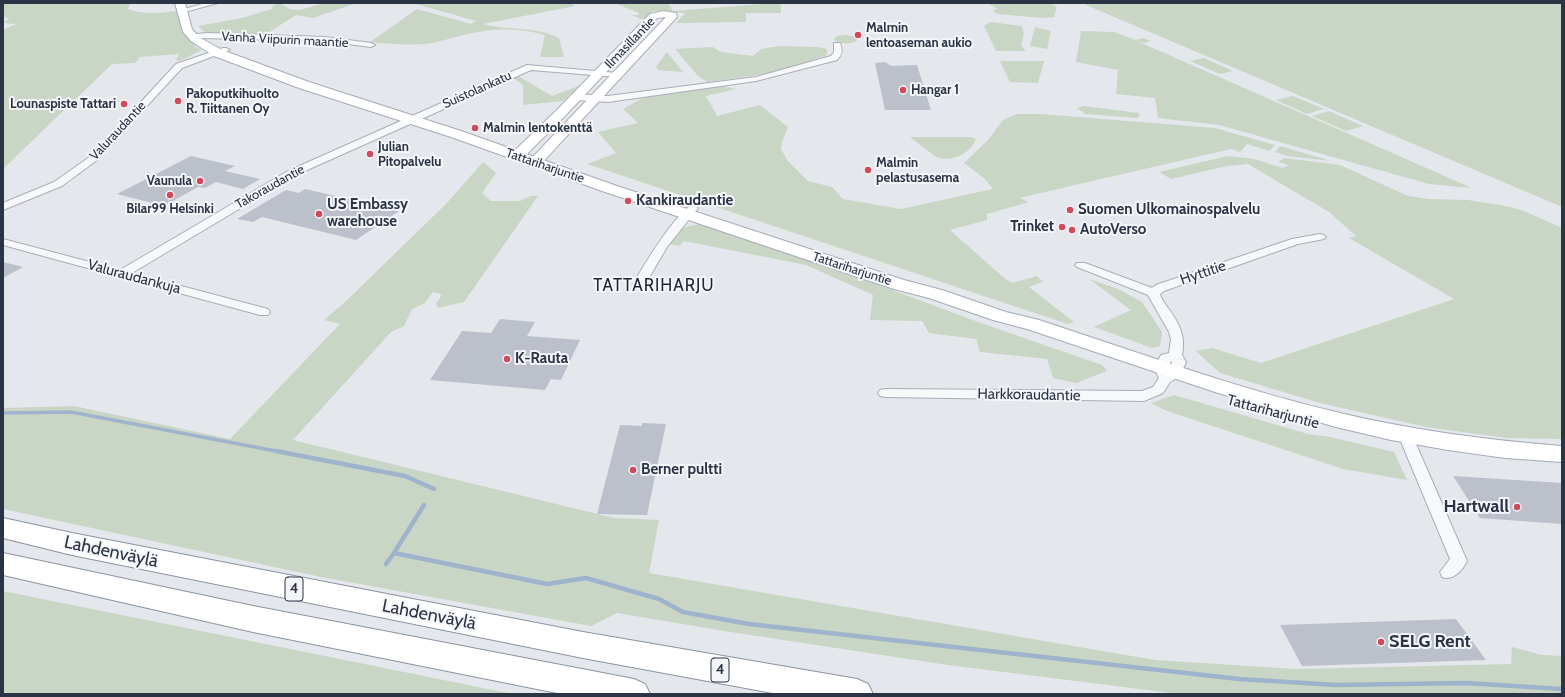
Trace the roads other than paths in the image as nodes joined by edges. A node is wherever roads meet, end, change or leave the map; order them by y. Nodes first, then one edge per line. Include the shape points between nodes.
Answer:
1 (215, 3) edge
2 (178, 6) edge
3 (187, 25) junction
4 (200, 36) junction
5 (371, 45) dead end
6 (837, 45) dead end
7 (222, 51) junction
8 (600, 73) junction
9 (618, 75) junction
10 (576, 98) junction
11 (596, 98) junction
12 (419, 117) junction
13 (519, 153) junction
14 (537, 159) junction
15 (3, 207) edge
16 (690, 211) junction
17 (1320, 237) dead end
18 (3, 242) edge
19 (1081, 265) dead end
20 (123, 273) junction
21 (639, 285) dead end
22 (1154, 293) junction
23 (264, 312) dead end
24 (1169, 369) junction
25 (885, 393) dead end
26 (1408, 440) junction
27 (1562, 454) edge
28 (1562, 464) edge
29 (3, 528) edge
30 (3, 564) edge
31 (1448, 572) dead end
32 (634, 694) edge
33 (857, 694) edge

1 - 2 street
2 - 3 main road, Tattariharjuntie
3 - 4 main road, Tattariharjuntie
3 - 7 main road, Tattariharjuntie via 187,30 195,39
4 - 5 street, Vanha Viipurin maantie via 305,38
4 - 7 main road, Tattariharjuntie
6 - 11 street via 839,52 834,58 770,76 608,99
7 - 12 main road, Tattariharjuntie via 304,85
7 - 15 street, Valuraudantie via 176,68 94,158 80,169 46,190
8 - 9 street
8 - 9 main road, Ilmasillantie via 654,16 672,16
8 - 10 main road, Ilmasillantie
8 - 12 street, Suistolankatu via 530,67
9 - 11 main road, Ilmasillantie
10 - 11 street
10 - 13 main road, Ilmasillantie
11 - 14 main road, Ilmasillantie
12 - 13 main road, Tattariharjuntie via 462,127
12 - 20 street, Takoraudantie via 282,178
13 - 14 main road, Tattariharjuntie
14 - 16 main road, Tattariharjuntie
16 - 21 street via 646,267
16 - 24 main road, Tattariharjuntie via 996,315 1026,329
17 - 22 street, Hyttitie via 1289,243 1160,288
18 - 20 street, Valuraudankuja
19 - 22 street
20 - 23 street, Valuraudankuja
22 - 24 street via 1174,327 1178,340 1178,348
24 - 25 street, Harkkoraudantie via 1158,390 1144,396
24 - 26 main road, Tattariharjuntie via 1238,403 1320,426
26 - 27 main road, Tattariharjuntie
26 - 28 main road, Tattariharjuntie via 1489,457
26 - 31 street via 1459,561
29 - 33 highway, Lahdenväylä / 4 via 72,544 583,645
30 - 32 highway via 253,619

